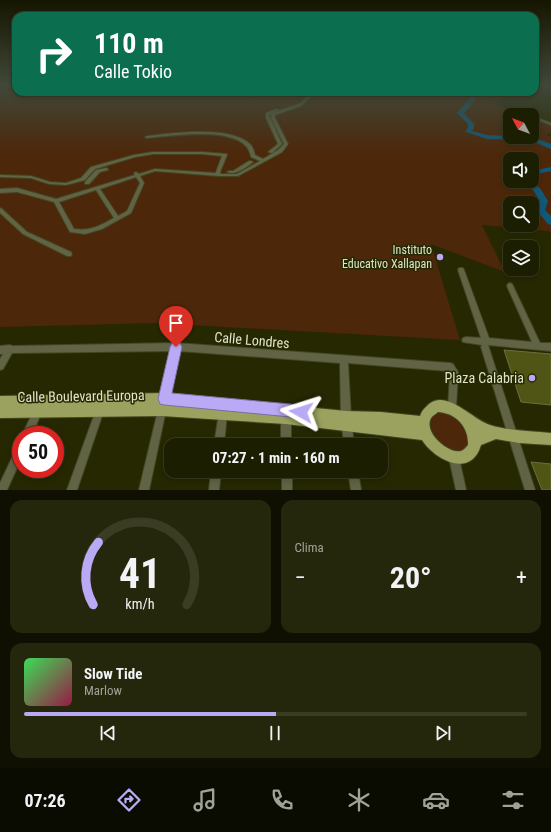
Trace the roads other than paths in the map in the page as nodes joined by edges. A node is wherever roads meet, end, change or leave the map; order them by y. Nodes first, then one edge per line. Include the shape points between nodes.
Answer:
1 (283, 109) edge
2 (288, 109) edge
3 (539, 120) edge
4 (551, 124) edge
5 (147, 137) dead end
6 (222, 159) junction
7 (260, 160) junction
8 (218, 173) junction
9 (136, 174) junction
10 (0, 176) edge
11 (83, 179) junction
12 (0, 187) edge
13 (91, 187) junction
14 (0, 191) edge
15 (56, 201) junction
16 (0, 210) edge
17 (117, 218) junction
18 (69, 254) dead end
19 (461, 270) dead end
20 (510, 286) dead end
21 (466, 340) dead end
22 (486, 344) junction
23 (538, 346) junction
24 (176, 347) junction
25 (551, 347) edge
26 (10, 349) junction
27 (0, 350) edge
28 (344, 360) junction
29 (0, 366) edge
30 (0, 402) edge
31 (163, 404) junction
32 (101, 406) junction
33 (40, 407) junction
34 (452, 408) junction
35 (224, 409) junction
36 (0, 412) edge
37 (286, 414) junction
38 (466, 418) junction
39 (346, 422) junction
40 (31, 426) edge
41 (424, 428) junction
42 (496, 433) junction
43 (513, 435) junction
44 (220, 438) edge
45 (286, 438) edge
46 (349, 438) edge
47 (551, 439) edge
48 (475, 441) junction
49 (454, 458) junction
50 (12, 468) edge
51 (215, 478) edge
52 (287, 478) edge
53 (354, 478) edge
54 (2, 490) edge
55 (72, 490) edge
56 (144, 490) edge
57 (214, 490) edge
58 (287, 490) edge
59 (356, 490) edge
60 (456, 490) edge
61 (461, 490) edge
62 (530, 490) edge

1 - 7 street via 268,114 280,144
2 - 7 street via 273,114 286,144
3 - 4 street
5 - 7 street via 196,133 231,135 248,145 253,156
6 - 8 street
6 - 11 street via 225,155 153,153 93,168
6 - 13 street via 153,157 137,160 98,171
7 - 8 street via 238,175
8 - 9 street via 156,170
9 - 13 street
9 - 17 street via 142,183 129,212
10 - 11 street via 32,177 49,183 66,184
11 - 13 street
12 - 13 street via 19,187 58,197
13 - 15 street
13 - 17 street
14 - 15 street via 17,190
15 - 17 street via 72,231 85,232 100,228
16 - 18 street via 25,233
19 - 22 street
20 - 23 street
21 - 22 street
22 - 23 street
22 - 43 street
23 - 25 street
24 - 26 street, Calle Londres
24 - 28 street, Calle Londres
24 - 31 street
26 - 27 street, Calle Londres
26 - 29 street
28 - 34 street, Calle Londres via 450,367 454,372
28 - 39 street
30 - 33 main road, Calle Boulevard Europa
31 - 32 main road, Calle Boulevard Europa
31 - 35 main road, Calle Boulevard Europa
31 - 56 street
32 - 33 main road, Calle Boulevard Europa
32 - 55 street
33 - 36 main road, Calle Boulevard Europa
33 - 40 street
34 - 38 main road
34 - 41 main road via 436,406 429,409 425,415
35 - 37 main road, Calle Boulevard Europa
35 - 44 street
37 - 39 main road, Calle Boulevard Europa
37 - 45 street
38 - 42 main road via 475,425
38 - 48 main road
39 - 41 main road, Calle Boulevard Europa
39 - 46 street
41 - 49 main road via 430,443 437,450
42 - 43 main road
42 - 48 main road
43 - 47 main road
43 - 62 street
48 - 49 main road via 469,454 462,458
49 - 61 street
50 - 54 street
51 - 57 street
52 - 58 street
53 - 59 street
60 - 61 street

